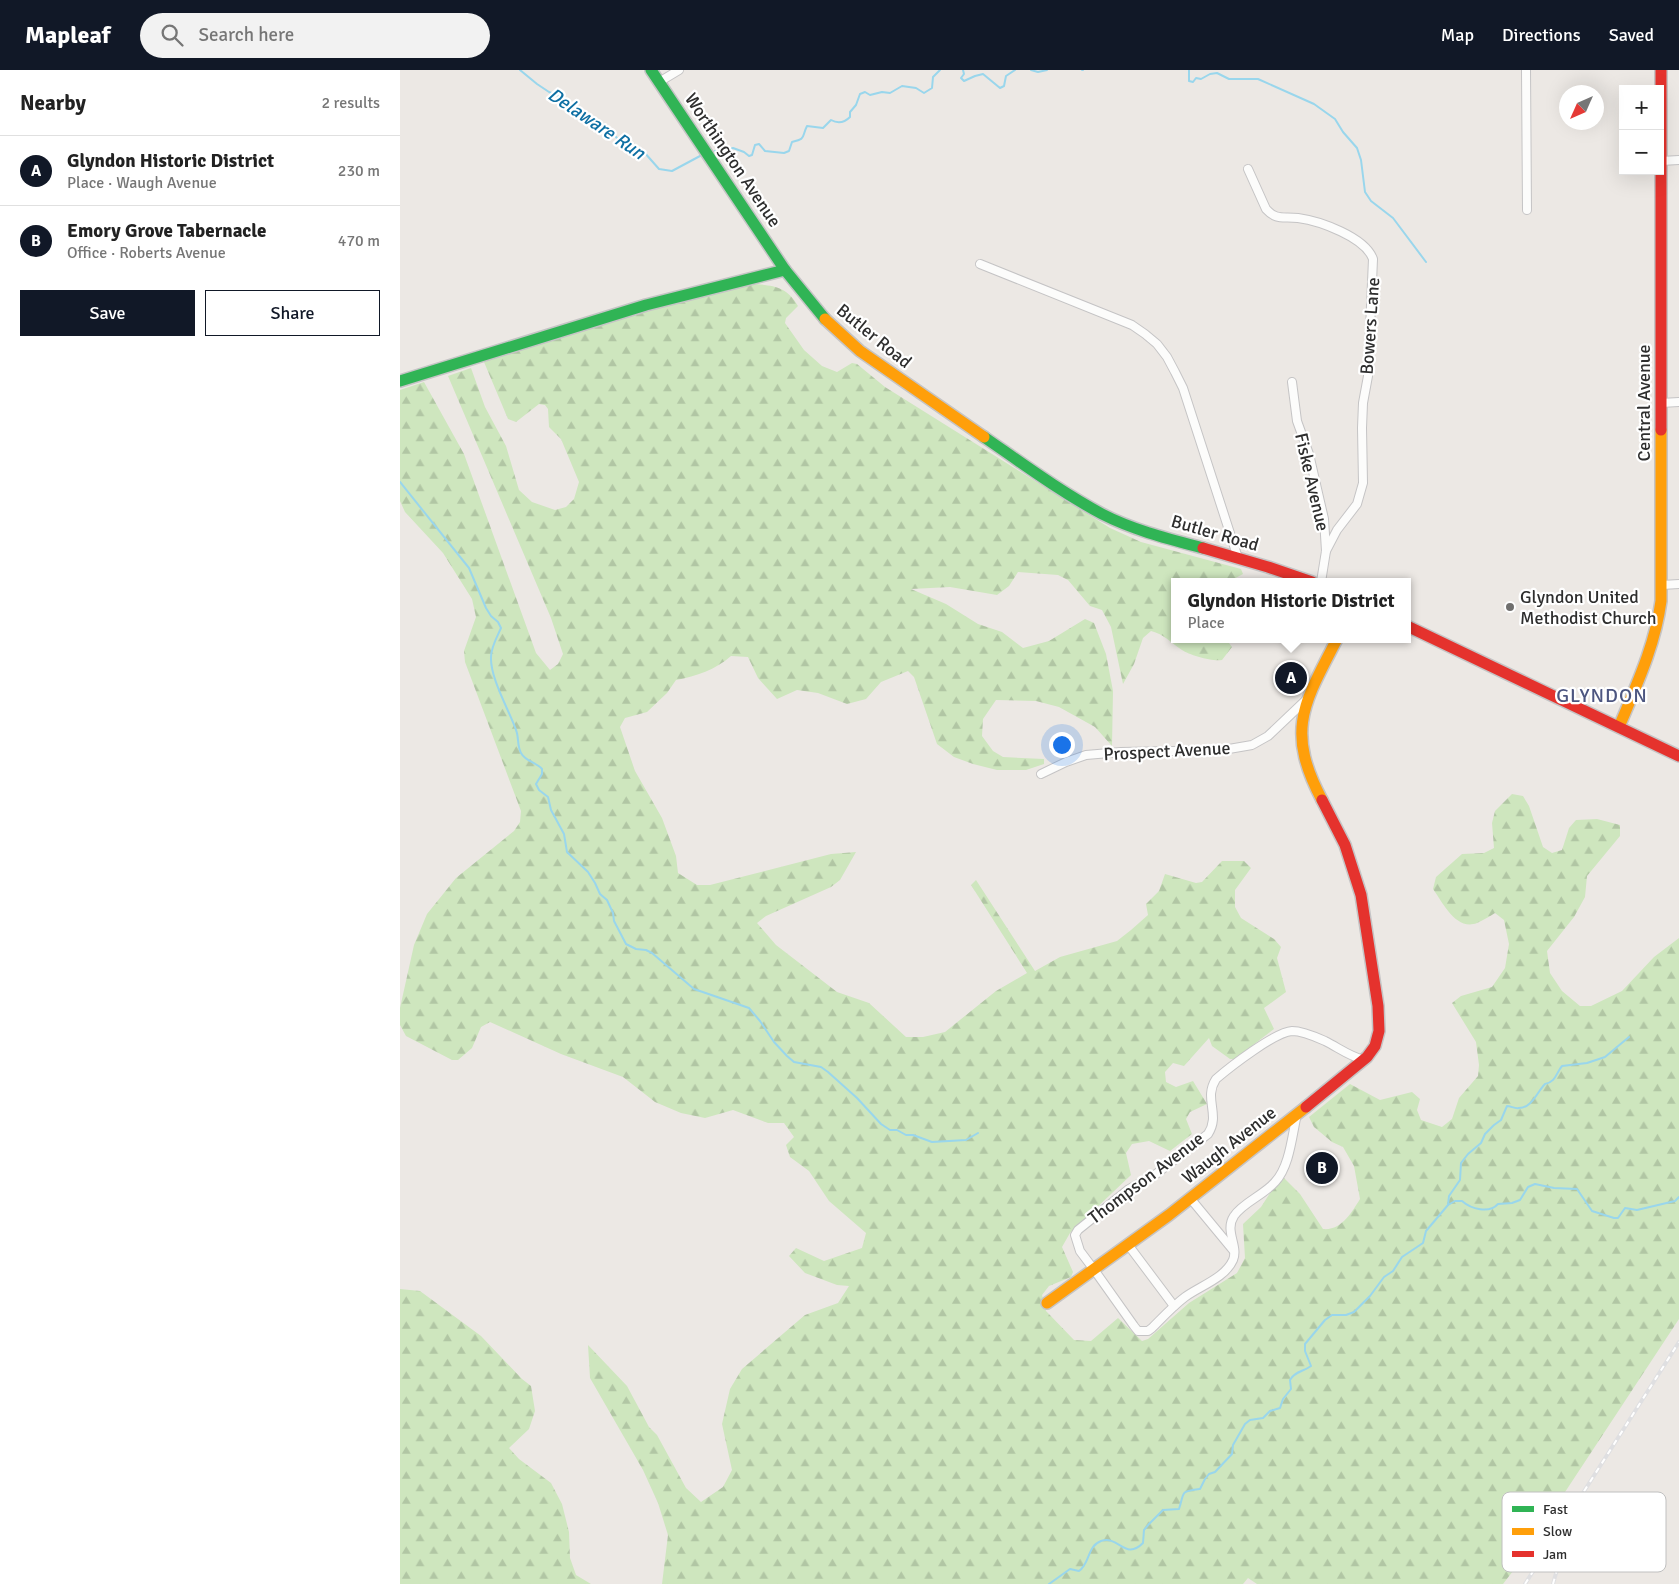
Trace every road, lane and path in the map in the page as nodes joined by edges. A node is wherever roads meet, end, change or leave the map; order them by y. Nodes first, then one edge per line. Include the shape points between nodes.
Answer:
1 (651, 70) edge
2 (679, 70) edge
3 (1526, 70) edge
4 (1661, 70) edge
5 (659, 82) junction
6 (1661, 130) edge
7 (1679, 160) edge
8 (1664, 161) edge
9 (1248, 169) dead end
10 (1661, 175) edge
11 (1527, 210) dead end
12 (980, 264) dead end
13 (785, 270) junction
14 (400, 381) edge
15 (1292, 382) dead end
16 (1679, 402) edge
17 (1661, 403) junction
18 (1326, 551) junction
19 (1238, 558) junction
20 (1300, 578) edge
21 (1322, 578) edge
22 (1679, 584) edge
23 (1662, 585) junction
24 (1411, 628) edge
25 (1335, 643) edge
26 (1308, 698) junction
27 (1619, 728) junction
28 (1679, 756) edge
29 (1041, 774) dead end
30 (1364, 1060) junction
31 (1297, 1114) junction
32 (1190, 1198) junction
33 (1129, 1246) junction
34 (1234, 1251) junction
35 (1095, 1270) junction
36 (1047, 1303) dead end
37 (1174, 1306) junction

1 - 5 main road, Worthington Avenue
2 - 5 street
3 - 11 street
4 - 6 main road, Central Avenue
5 - 13 main road, Worthington Avenue
7 - 8 street
9 - 18 street, Bowers Lane via 1266,209 1275,218 1310,220 1326,226 1359,241 1373,259 1368,376 1363,403 1361,490 1357,504
10 - 17 main road, Central Avenue
12 - 19 street via 1132,325 1157,344 1183,388
13 - 14 main road via 646,305
13 - 19 main road, Butler Road via 817,312 860,351 1067,494 1126,524
15 - 18 street, Fiske Avenue via 1297,421 1324,519
16 - 17 street
17 - 23 main road, Central Avenue
18 - 21 street, Fiske Avenue
19 - 20 main road, Butler Road
22 - 23 street
23 - 27 main road, Central Avenue via 1656,629
24 - 27 main road
25 - 26 main road
26 - 29 street, Prospect Avenue via 1276,730 1252,745 1223,750 1086,755
26 - 30 main road, Waugh Avenue via 1300,728 1304,760 1356,872 1370,943 1378,1028 1376,1045
27 - 28 main road
30 - 31 main road, Waugh Avenue
30 - 35 street, Thompson Avenue via 1354,1058 1327,1042 1290,1031 1275,1037 1216,1079 1210,1101 1214,1120 1208,1134 1163,1169 1129,1189 1082,1226 1075,1236 1080,1251
31 - 32 main road, Waugh Avenue
31 - 34 street via 1282,1172 1275,1183 1234,1216 1230,1228
32 - 33 main road, Waugh Avenue
32 - 34 street
33 - 35 main road, Waugh Avenue
33 - 37 street
34 - 37 street via 1234,1258 1226,1270
35 - 36 main road, Waugh Avenue
35 - 37 street via 1138,1331 1148,1331

